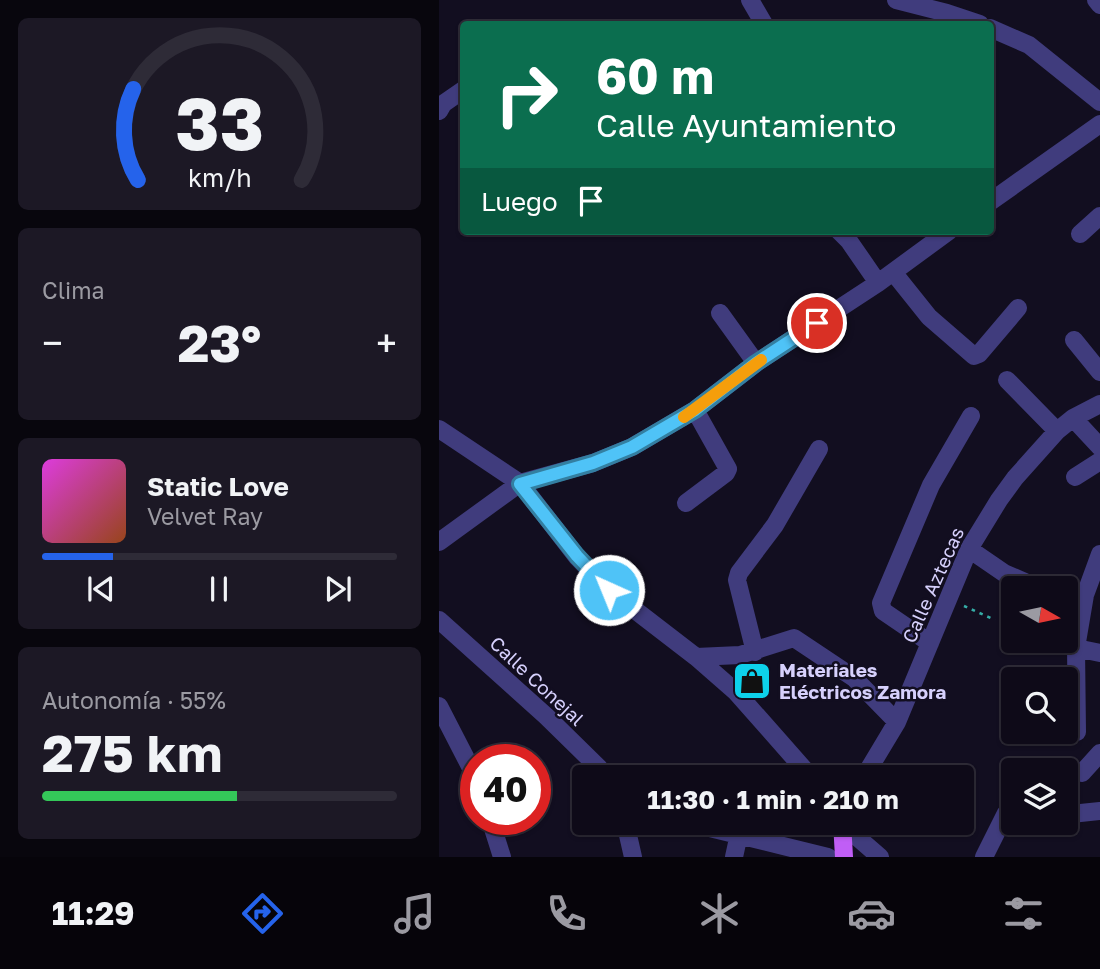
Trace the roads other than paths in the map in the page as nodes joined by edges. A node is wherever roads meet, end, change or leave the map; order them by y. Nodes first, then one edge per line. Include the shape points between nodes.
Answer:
1 (750, 0) edge
2 (896, 0) edge
3 (1096, 0) edge
4 (1100, 5) edge
5 (762, 21) edge
6 (971, 21) edge
7 (994, 30) edge
8 (460, 92) edge
9 (1100, 102) edge
10 (439, 111) edge
11 (1100, 124) edge
12 (994, 199) edge
13 (1100, 216) edge
14 (1080, 234) dead end
15 (843, 235) edge
16 (944, 235) edge
17 (886, 277) junction
18 (1018, 308) dead end
19 (720, 313) dead end
20 (1074, 340) dead end
21 (756, 363) junction
22 (1100, 372) edge
23 (1007, 380) dead end
24 (1100, 404) edge
25 (695, 410) junction
26 (971, 416) dead end
27 (1073, 418) junction
28 (439, 429) edge
29 (1057, 431) junction
30 (1100, 447) edge
31 (819, 449) dead end
32 (1100, 461) edge
33 (1075, 477) dead end
34 (520, 484) junction
35 (686, 503) dead end
36 (439, 542) edge
37 (969, 550) junction
38 (1100, 554) edge
39 (1011, 576) edge
40 (439, 620) edge
41 (1078, 632) edge
42 (930, 643) junction
43 (1078, 649) edge
44 (755, 652) junction
45 (1100, 653) edge
46 (696, 657) junction
47 (439, 706) edge
48 (897, 722) junction
49 (460, 747) edge
50 (1100, 753) edge
51 (596, 765) edge
52 (800, 765) edge
53 (871, 765) edge
54 (1082, 773) dead end
55 (1100, 811) edge
56 (1078, 813) edge
57 (1001, 823) edge
58 (495, 835) edge
59 (628, 835) edge
60 (739, 835) joint
61 (843, 835) edge
62 (855, 835) edge
63 (502, 857) edge
64 (633, 857) edge
65 (734, 857) edge
66 (828, 857) edge
67 (844, 857) edge
68 (880, 857) edge
69 (984, 857) edge

1 - 5 street
2 - 6 street
3 - 4 street
7 - 9 street via 1029,45
8 - 10 street
11 - 12 street
13 - 14 street
15 - 17 street
16 - 17 street
17 - 18 street via 974,356
17 - 21 street
19 - 21 street
20 - 22 street
21 - 25 street
23 - 29 street
24 - 27 street, Calle Aztecas
25 - 34 street via 632,447
25 - 35 street via 728,469
26 - 42 street via 931,485 881,603 883,611
27 - 29 street, Calle Aztecas
27 - 30 street
28 - 34 street
29 - 37 street, Calle Aztecas via 1015,478
31 - 44 street via 775,525 739,573
32 - 33 street
34 - 36 street
34 - 46 street via 609,590
37 - 39 street
37 - 42 street, Calle Aztecas
38 - 41 street
40 - 51 street, Calle Conejal
42 - 48 street, Calle Aztecas
43 - 45 street
44 - 46 street
44 - 48 street via 794,638 854,677
46 - 52 street via 736,692
47 - 49 street
48 - 53 street, Calle Aztecas
50 - 54 street
55 - 56 street
57 - 69 street
58 - 63 street
59 - 64 street
60 - 65 street
60 - 66 street
61 - 67 main road
62 - 68 street

